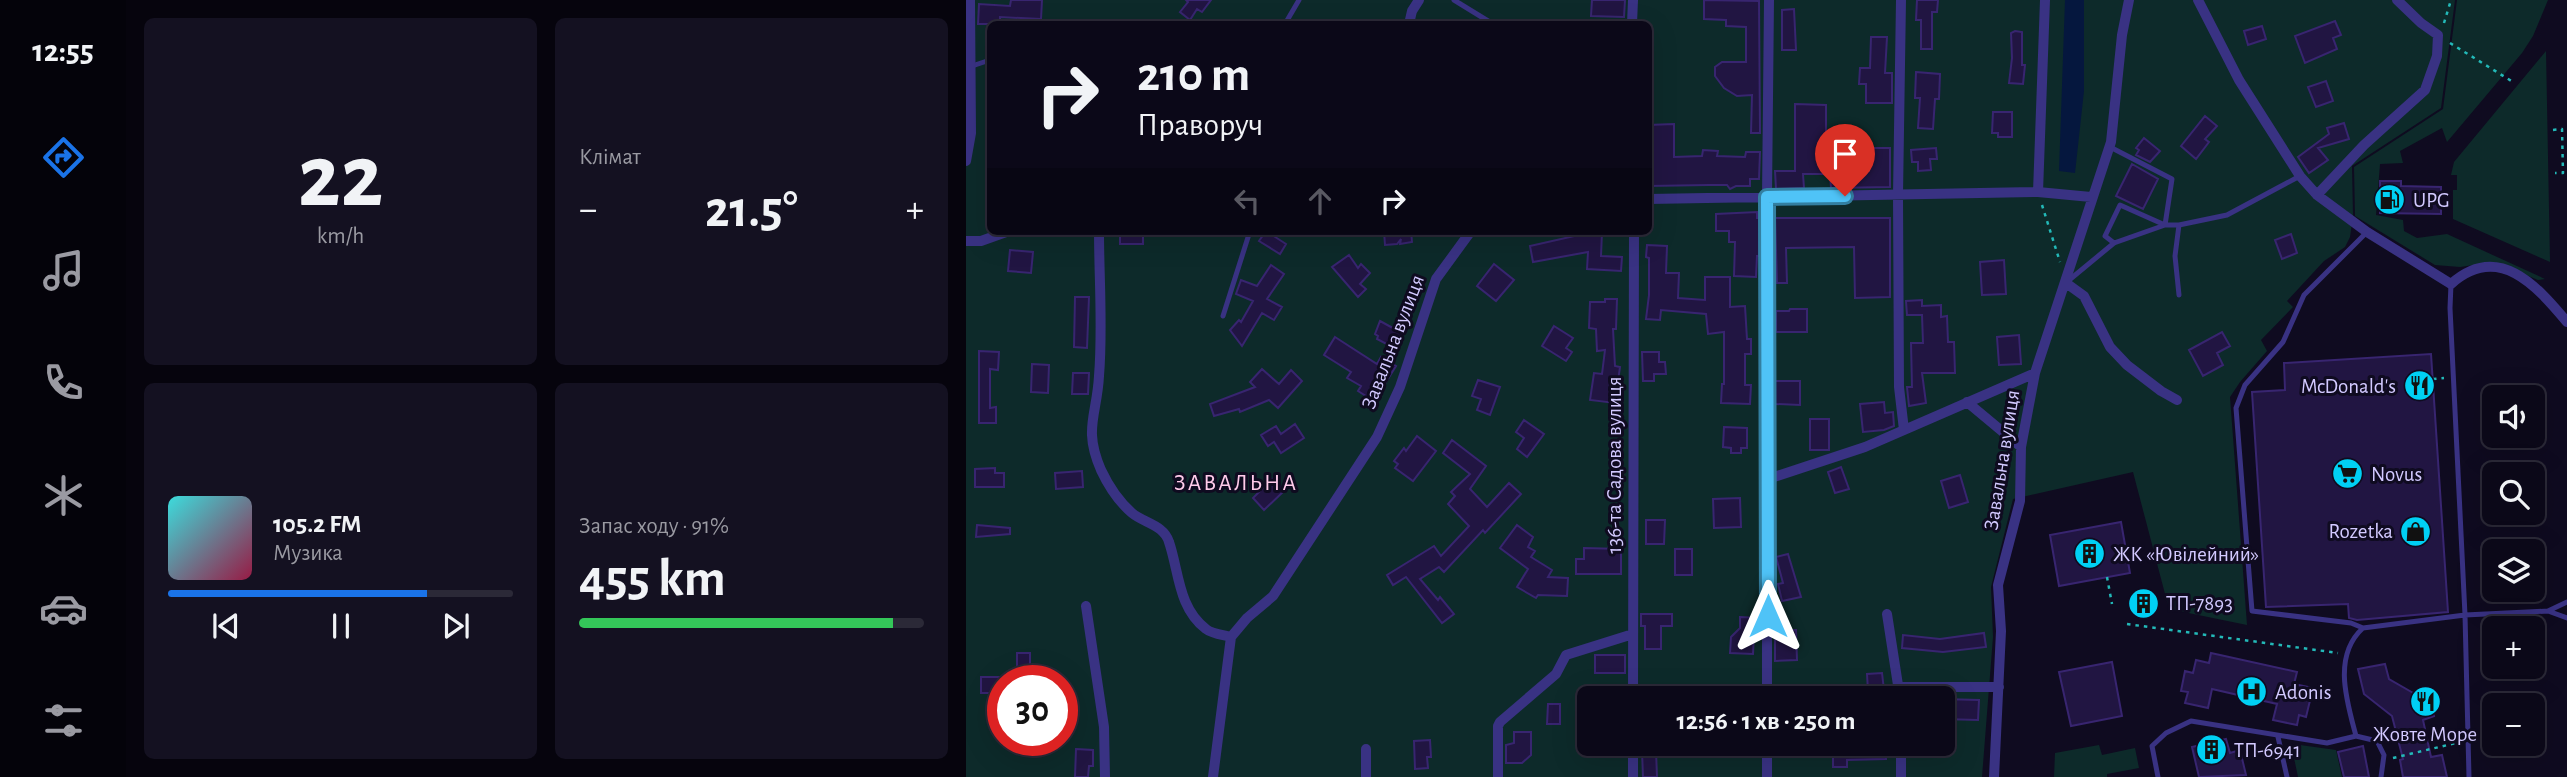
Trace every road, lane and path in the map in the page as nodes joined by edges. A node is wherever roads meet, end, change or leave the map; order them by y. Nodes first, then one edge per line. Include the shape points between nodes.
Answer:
1 (970, 0) edge
2 (1298, 0) edge
3 (1419, 0) edge
4 (1454, 0) edge
5 (1633, 0) edge
6 (1769, 0) edge
7 (1901, 0) edge
8 (2045, 0) edge
9 (2129, 0) edge
10 (2198, 0) edge
11 (2397, 0) edge
12 (2451, 0) edge
13 (1287, 21) edge
14 (1410, 21) edge
15 (1488, 21) edge
16 (1632, 21) edge
17 (2438, 35) junction
18 (987, 61) edge
19 (969, 72) junction
20 (2513, 82) dead end
21 (2553, 130) dead end
22 (2110, 147) junction
23 (966, 161) edge
24 (2555, 173) dead end
25 (2300, 176) junction
26 (2038, 192) junction
27 (1898, 195) junction
28 (2317, 195) junction
29 (1767, 197) junction
30 (2091, 197) junction
31 (1652, 199) edge
32 (2179, 225) junction
33 (2165, 226) junction
34 (2367, 232) junction
35 (997, 235) edge
36 (1099, 235) edge
37 (1249, 235) edge
38 (1468, 235) edge
39 (1634, 235) edge
40 (966, 239) edge
41 (2114, 243) junction
42 (966, 247) edge
43 (2066, 283) junction
44 (2451, 285) junction
45 (2179, 295) dead end
46 (1223, 316) dead end
47 (2567, 322) edge
48 (2035, 373) junction
49 (2444, 378) dead end
50 (2433, 379) dead end
51 (2177, 400) dead end
52 (1967, 402) junction
53 (1904, 430) junction
54 (2021, 447) junction
55 (1768, 479) junction
56 (2107, 577) dead end
57 (2567, 602) edge
58 (2112, 604) dead end
59 (1086, 606) dead end
60 (2548, 611) junction
61 (1887, 614) dead end
62 (2465, 615) junction
63 (2567, 618) edge
64 (2127, 624) dead end
65 (2363, 628) junction
66 (1633, 634) junction
67 (1231, 637) junction
68 (2348, 655) junction
69 (1633, 686) edge
70 (1767, 686) edge
71 (1898, 686) edge
72 (1998, 687) junction
73 (1955, 689) edge
74 (2356, 736) junction
75 (2278, 737) junction
76 (2456, 743) dead end
77 (1366, 749) dead end
78 (1633, 756) edge
79 (1767, 756) edge
80 (1901, 756) edge
81 (2393, 758) dead end
82 (1105, 777) edge
83 (1213, 777) edge
84 (1366, 777) edge
85 (1498, 777) edge
86 (1633, 777) edge
87 (1767, 777) edge
88 (1902, 777) edge
89 (1994, 777) edge
90 (2158, 777) edge
91 (2287, 777) edge
92 (2381, 777) edge
93 (2469, 777) edge

1 - 19 street
2 - 13 lane
3 - 14 street
4 - 15 lane
5 - 16 street
6 - 29 street
7 - 27 street
8 - 26 street
9 - 22 street, Завальна вулиця
10 - 25 street via 2239,80
11 - 17 street
12 - 17 path
17 - 20 path
17 - 28 street via 2437,56 2424,90
18 - 19 lane via 972,66
19 - 23 street via 971,133
21 - 24 path via 2562,130 2563,173
22 - 30 street, Завальна вулиця
22 - 33 lane via 2172,179
25 - 28 street
25 - 32 lane via 2227,215
26 - 27 street
26 - 30 street
26 - 43 path
27 - 29 street
27 - 53 street via 1899,387
28 - 34 street
29 - 31 street
29 - 55 street
30 - 43 street, Завальна вулиця
32 - 33 lane
32 - 45 lane via 2175,256
33 - 41 lane
33 - 41 lane via 2120,205 2105,236
34 - 44 street
34 - 65 lane via 2304,295 2283,342 2245,385 2236,408 2252,611
35 - 40 street
36 - 67 street via 1100,378 1091,440 1114,496 1169,539 1187,607 1206,630
37 - 46 lane
38 - 67 street, Завальна вулиця via 1436,279 1400,387 1377,437 1273,596
39 - 66 street, 136-та Садова вулиця
40 - 42 street
41 - 43 lane
43 - 48 street, Завальна вулиця
43 - 51 street via 2084,296 2110,347 2127,365
44 - 47 street via 2481,266 2507,270 2544,293
44 - 62 lane
48 - 52 street
48 - 54 street, Завальна вулиця
49 - 50 path
52 - 53 street
52 - 54 street
53 - 55 street
54 - 72 street, Завальна вулиця via 2020,500 1998,585
55 - 70 street
56 - 58 path
57 - 60 lane
59 - 82 street via 1104,727
60 - 62 lane
60 - 63 lane
61 - 71 street
62 - 65 lane
62 - 93 lane
64 - 68 path
65 - 68 lane via 2353,637
66 - 69 street, 136-та Садова вулиця
66 - 85 street via 1566,655 1556,674 1500,722
67 - 83 street
68 - 74 lane via 2343,681
72 - 73 street
72 - 89 street, Завальна вулиця
74 - 75 lane via 2327,743
74 - 92 lane via 2377,741 2384,755
75 - 90 lane via 2191,721 2152,746
75 - 91 lane
76 - 81 path
77 - 84 street
78 - 86 street
79 - 87 street
80 - 88 street

